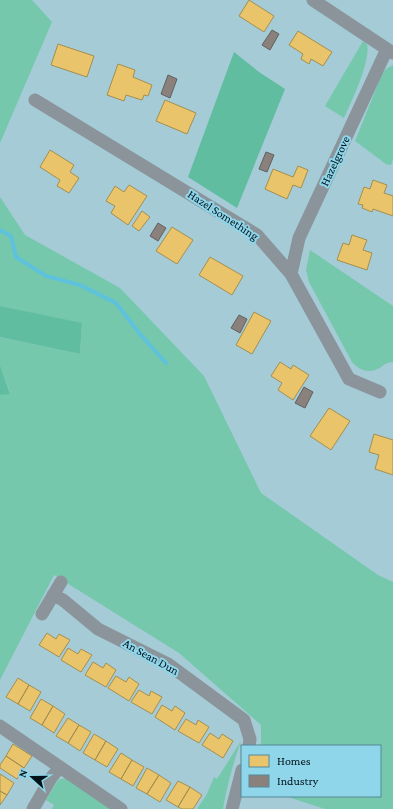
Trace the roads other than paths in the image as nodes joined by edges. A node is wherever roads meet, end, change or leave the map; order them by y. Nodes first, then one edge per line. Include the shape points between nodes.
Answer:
1 (313, 0) edge
2 (390, 51) edge
3 (35, 100) dead end
4 (291, 274) junction
5 (380, 392) dead end
6 (61, 582) dead end
7 (53, 595) junction
8 (42, 614) dead end
9 (0, 726) edge
10 (249, 745) edge
11 (60, 767) junction
12 (241, 774) edge
13 (33, 809) edge
14 (121, 809) edge
15 (232, 809) edge

1 - 2 street
2 - 4 street, Hazelgrove via 299,238
3 - 4 street, Hazel Something via 257,235
4 - 5 street, Hazel Something via 349,379
6 - 7 street
7 - 8 street
7 - 10 street, An Sean Dun via 63,600 98,629 168,664 244,720 250,739
9 - 11 street
11 - 13 street via 50,778
11 - 14 street
12 - 15 street

